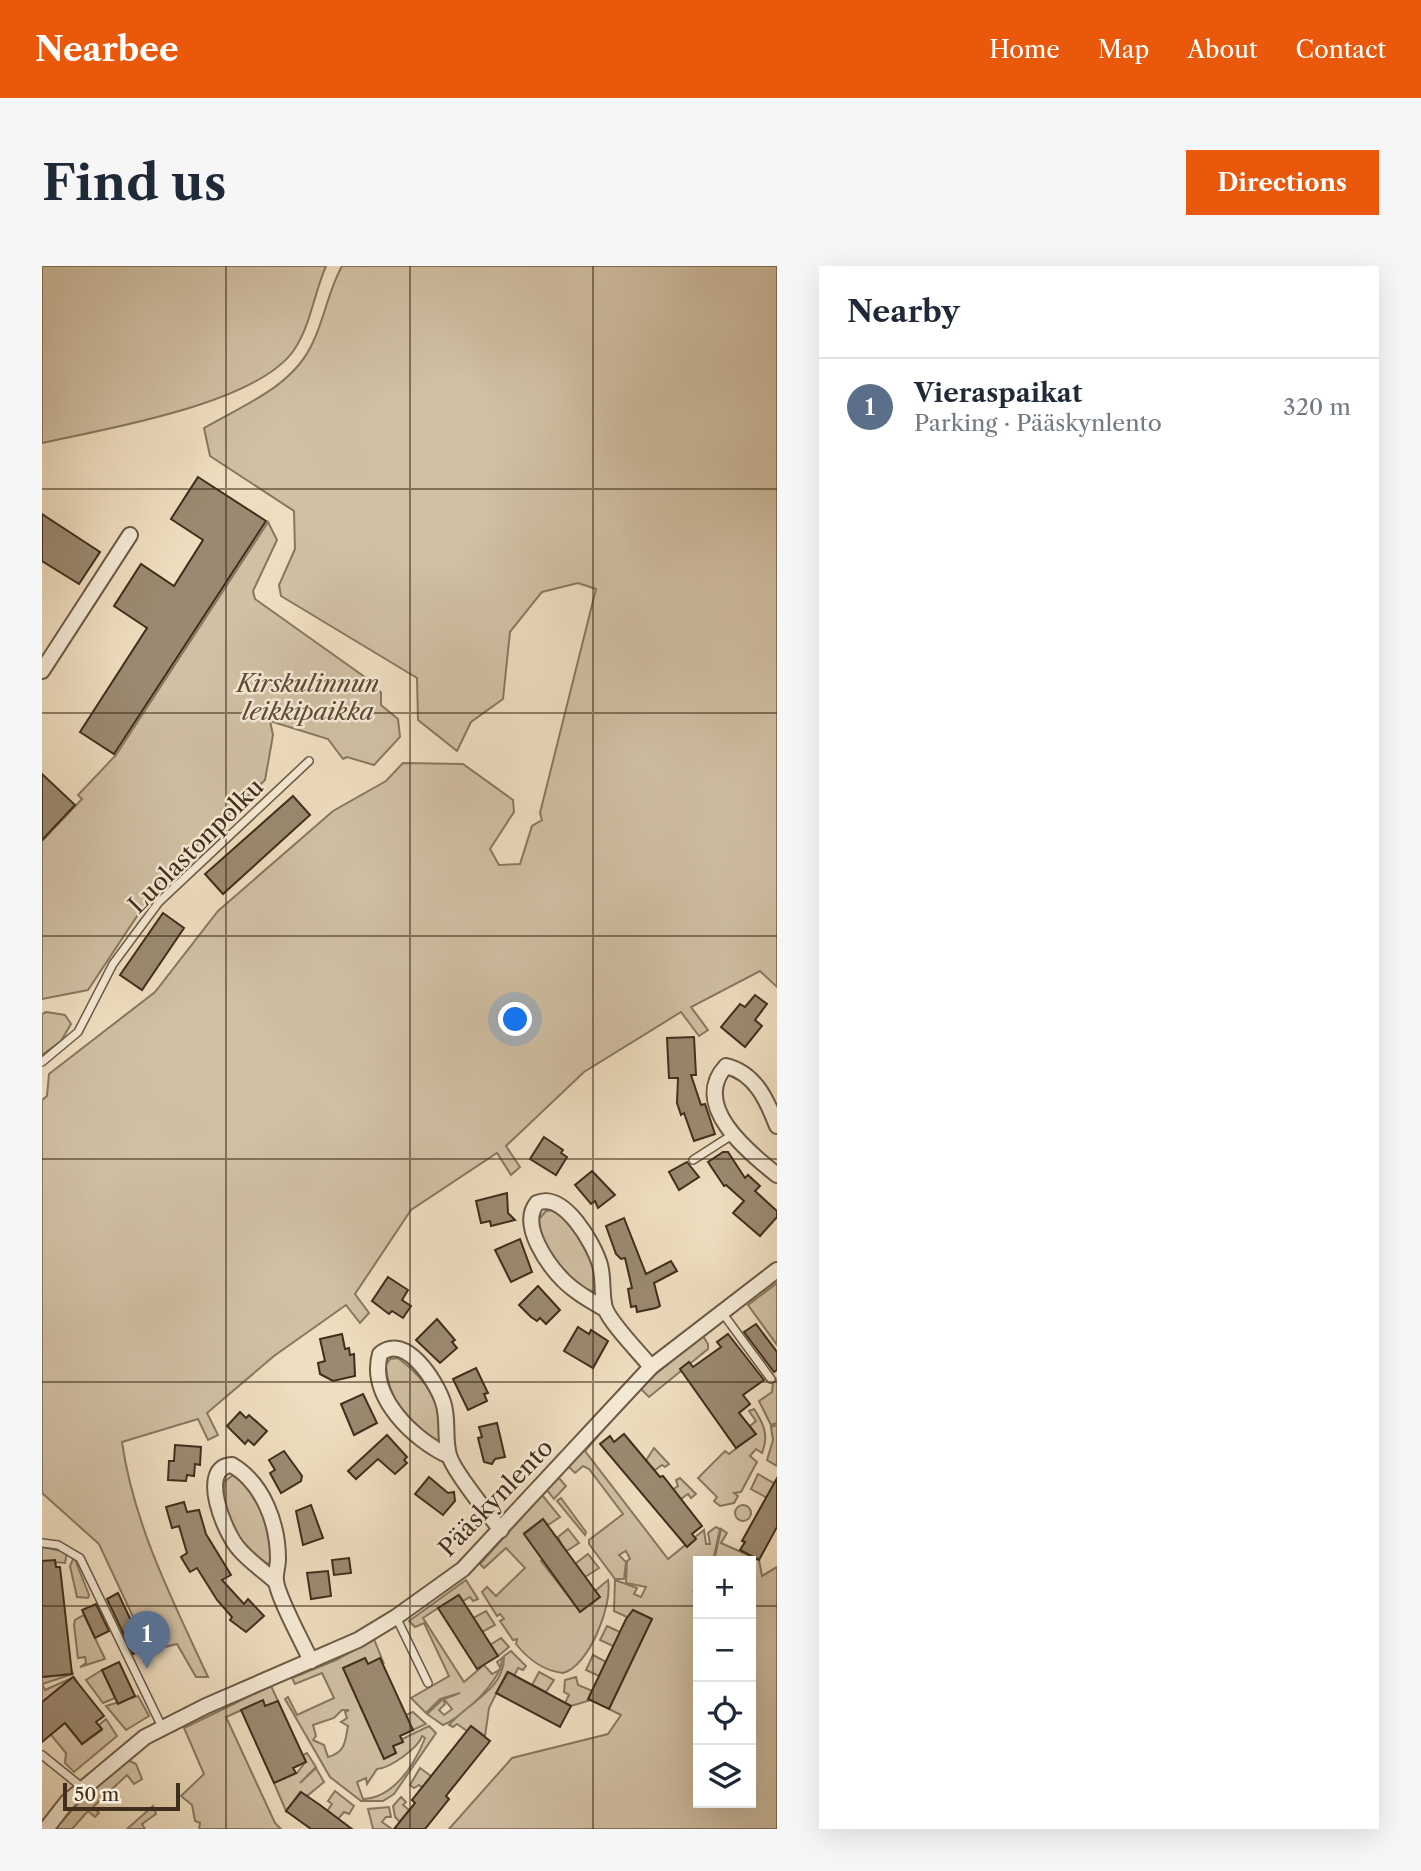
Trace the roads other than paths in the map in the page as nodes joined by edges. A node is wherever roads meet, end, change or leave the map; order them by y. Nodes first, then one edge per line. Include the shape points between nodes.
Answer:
1 (130, 535) dead end
2 (42, 671) edge
3 (309, 761) dead end
4 (42, 1062) edge
5 (777, 1126) edge
6 (732, 1135) junction
7 (693, 1160) dead end
8 (777, 1175) edge
9 (777, 1270) edge
10 (605, 1309) junction
11 (721, 1311) junction
12 (651, 1367) junction
13 (771, 1378) dead end
14 (449, 1456) junction
15 (501, 1530) junction
16 (42, 1543) edge
17 (276, 1582) junction
18 (396, 1617) junction
19 (311, 1661) junction
20 (428, 1684) dead end
21 (162, 1727) junction
22 (42, 1755) edge
23 (83, 1788) junction
24 (46, 1829) edge

1 - 2 street
3 - 4 lane, Luolastonpolku via 159,902 113,964 78,1032
5 - 6 street via 749,1076 726,1066 713,1091
6 - 7 lane
6 - 8 street
9 - 11 street, Pääskynlento
10 - 10 street via 600,1266 590,1241 556,1203 537,1203 531,1213 533,1230 546,1258 572,1288
10 - 12 street
11 - 12 street, Pääskynlento
11 - 13 lane
12 - 15 street, Pääskynlento
14 - 14 street via 443,1402 435,1385 406,1352 386,1349 380,1354 379,1367 392,1406 420,1440
14 - 15 street
15 - 18 street, Pääskynlento via 463,1569
16 - 21 lane via 58,1545 80,1558
17 - 17 street via 277,1541 270,1513 241,1471 224,1466 215,1481 226,1528 237,1547
17 - 19 street
18 - 19 street, Pääskynlento
18 - 20 lane
19 - 21 street, Pääskynlento
21 - 23 street, Pääskynlento
22 - 23 lane
23 - 24 street, Pääskynlento

